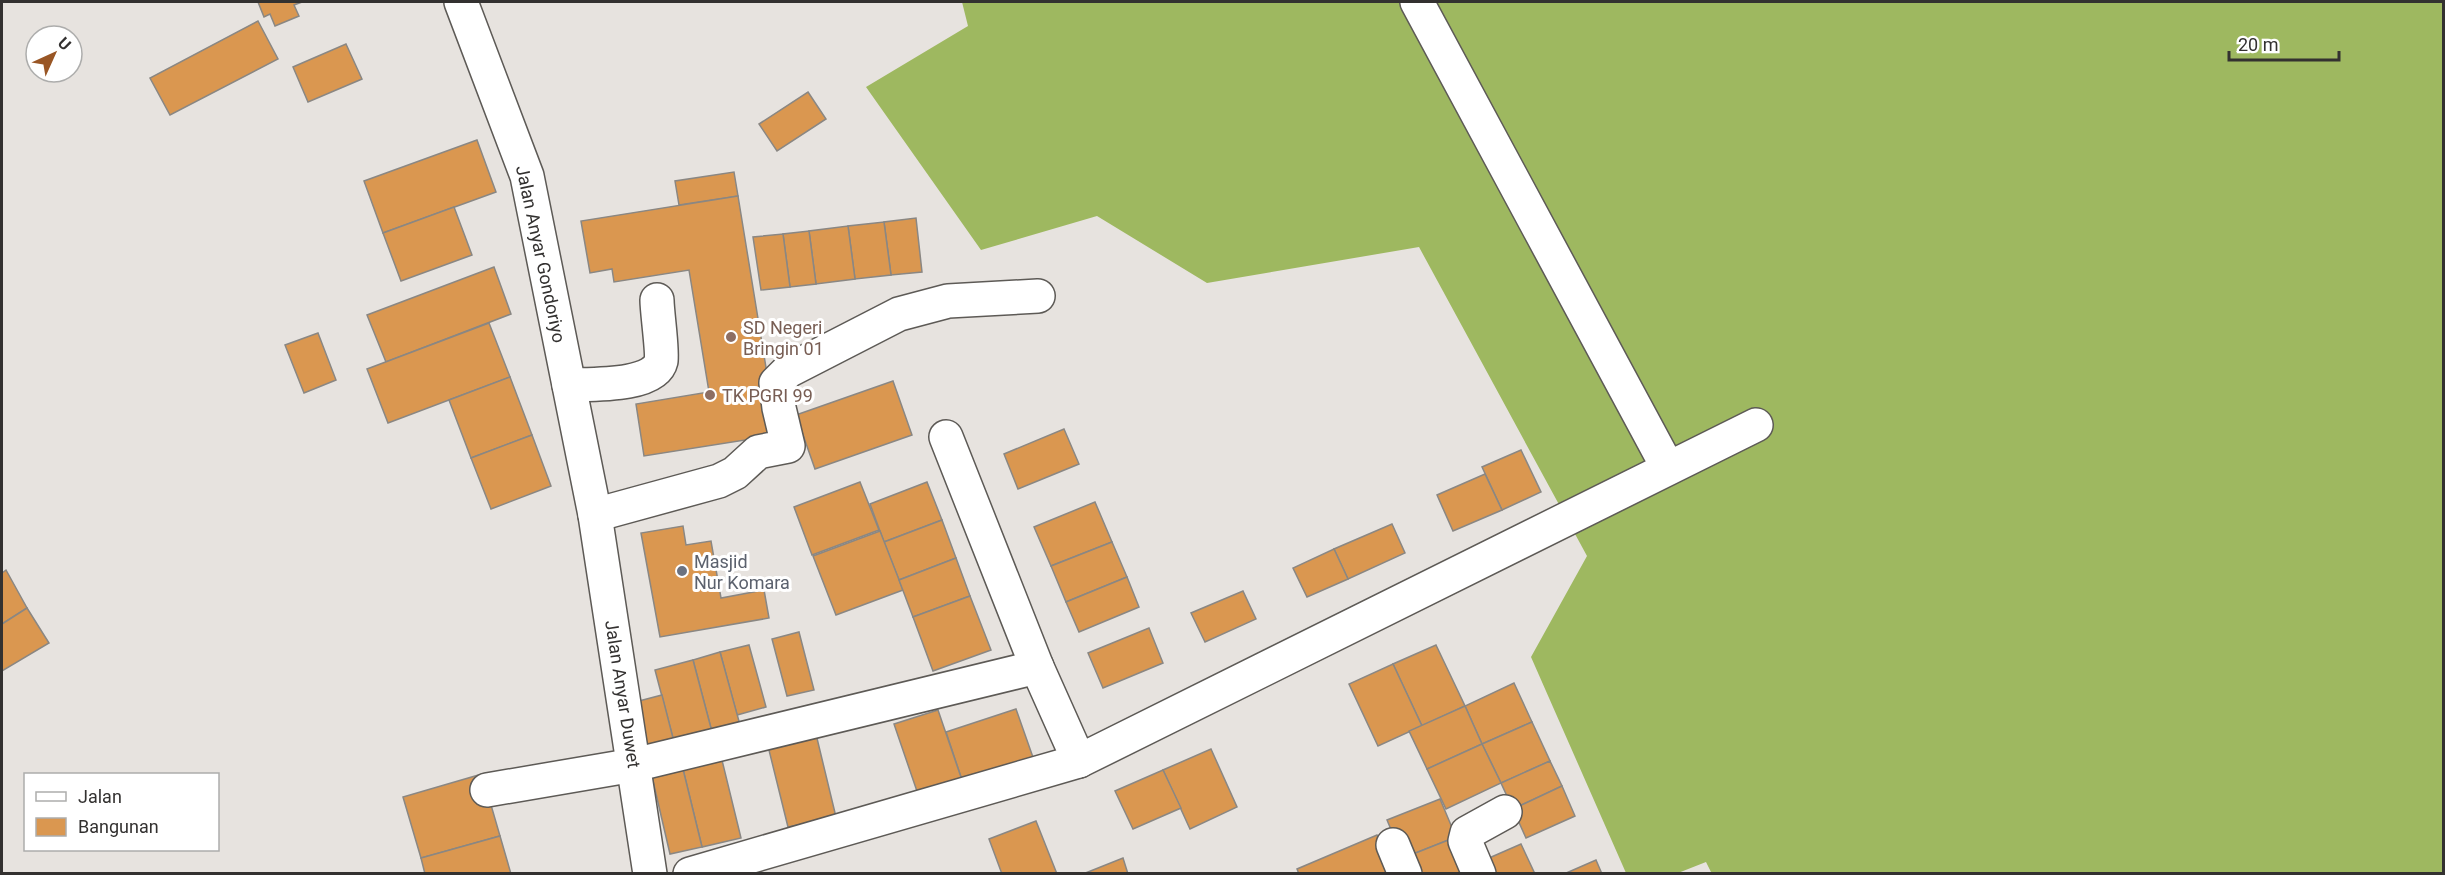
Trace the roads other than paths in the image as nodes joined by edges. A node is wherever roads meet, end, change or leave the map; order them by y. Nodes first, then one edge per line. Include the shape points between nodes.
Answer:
1 (461, 2) edge
2 (1417, 2) edge
3 (1038, 296) dead end
4 (657, 300) dead end
5 (569, 385) junction
6 (1756, 425) dead end
7 (946, 437) dead end
8 (1668, 468) junction
9 (595, 514) junction
10 (1037, 667) junction
11 (1079, 761) junction
12 (634, 765) junction
13 (487, 790) dead end
14 (1505, 812) dead end
15 (650, 873) edge
16 (690, 873) edge
17 (1479, 873) edge

1 - 5 street, Jalan Anyar Gondoriyo via 527,176
2 - 8 street
3 - 9 street via 948,301 899,314 788,371 776,383 788,446 758,452 735,473 719,481
4 - 5 street via 661,361 655,372 642,379
5 - 9 street, Jalan Anyar Gondoriyo
6 - 8 street
7 - 10 street
8 - 11 street
9 - 12 street, Jalan Anyar Duwet
10 - 11 street
10 - 12 street
11 - 16 street
12 - 13 street
12 - 15 street, Jalan Anyar Duwet
14 - 17 street via 1467,832 1465,842

